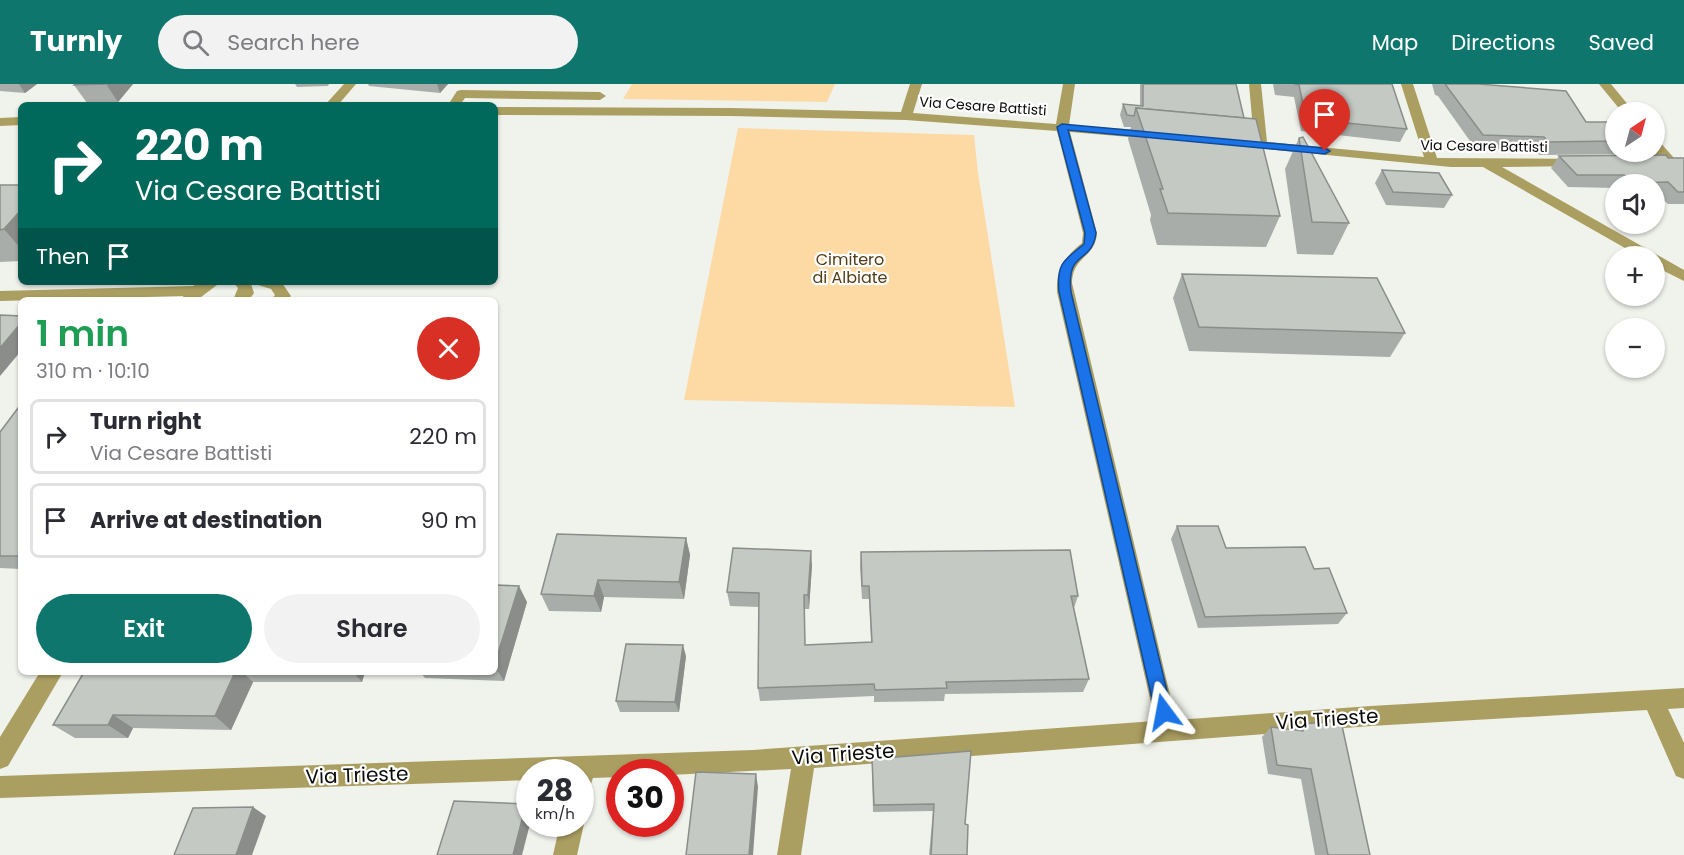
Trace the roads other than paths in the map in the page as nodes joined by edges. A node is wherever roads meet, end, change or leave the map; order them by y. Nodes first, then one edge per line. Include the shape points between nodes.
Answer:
1 (350, 84) edge
2 (916, 84) edge
3 (1069, 84) edge
4 (1255, 84) edge
5 (1407, 84) edge
6 (1605, 84) edge
7 (600, 96) dead end
8 (334, 102) edge
9 (456, 102) edge
10 (1620, 102) edge
11 (498, 111) edge
12 (906, 116) junction
13 (18, 121) edge
14 (0, 122) edge
15 (1062, 127) junction
16 (1171, 137) edge
17 (1227, 142) edge
18 (1261, 145) junction
19 (1665, 156) edge
20 (1683, 160) edge
21 (1432, 161) junction
22 (1665, 161) edge
23 (1669, 161) junction
24 (1589, 162) edge
25 (1486, 163) junction
26 (1631, 246) edge
27 (1665, 265) edge
28 (1684, 276) edge
29 (208, 285) edge
30 (274, 285) edge
31 (193, 295) edge
32 (0, 296) edge
33 (282, 297) edge
34 (50, 675) edge
35 (1684, 698) edge
36 (1653, 700) junction
37 (1168, 731) junction
38 (2, 748) edge
39 (804, 757) junction
40 (1684, 768) edge
41 (594, 775) edge
42 (516, 777) edge
43 (0, 787) edge
44 (569, 837) edge
45 (565, 855) edge
46 (789, 855) edge

1 - 8 street
2 - 12 street
3 - 15 street
4 - 18 street
5 - 21 street
6 - 10 street
7 - 9 street via 461,94
11 - 12 street, Via Cesare Battisti
12 - 15 street, Via Cesare Battisti
13 - 14 street
15 - 16 street, Via Cesare Battisti
15 - 37 street via 1090,233 1089,245 1068,262 1063,274 1065,292
17 - 18 street, Via Cesare Battisti
18 - 21 street, Via Cesare Battisti
19 - 23 street
20 - 23 street
21 - 25 street, Via Cesare Battisti
22 - 23 street
24 - 25 street, Via Cesare Battisti
25 - 26 street
27 - 28 street
29 - 31 street
30 - 33 street
31 - 32 street
34 - 38 street
35 - 36 street, Via Trieste
36 - 37 street, Via Trieste
36 - 40 street
37 - 39 street, Via Trieste
39 - 41 street, Via Trieste
39 - 46 street
42 - 43 street, Via Trieste
44 - 45 street

